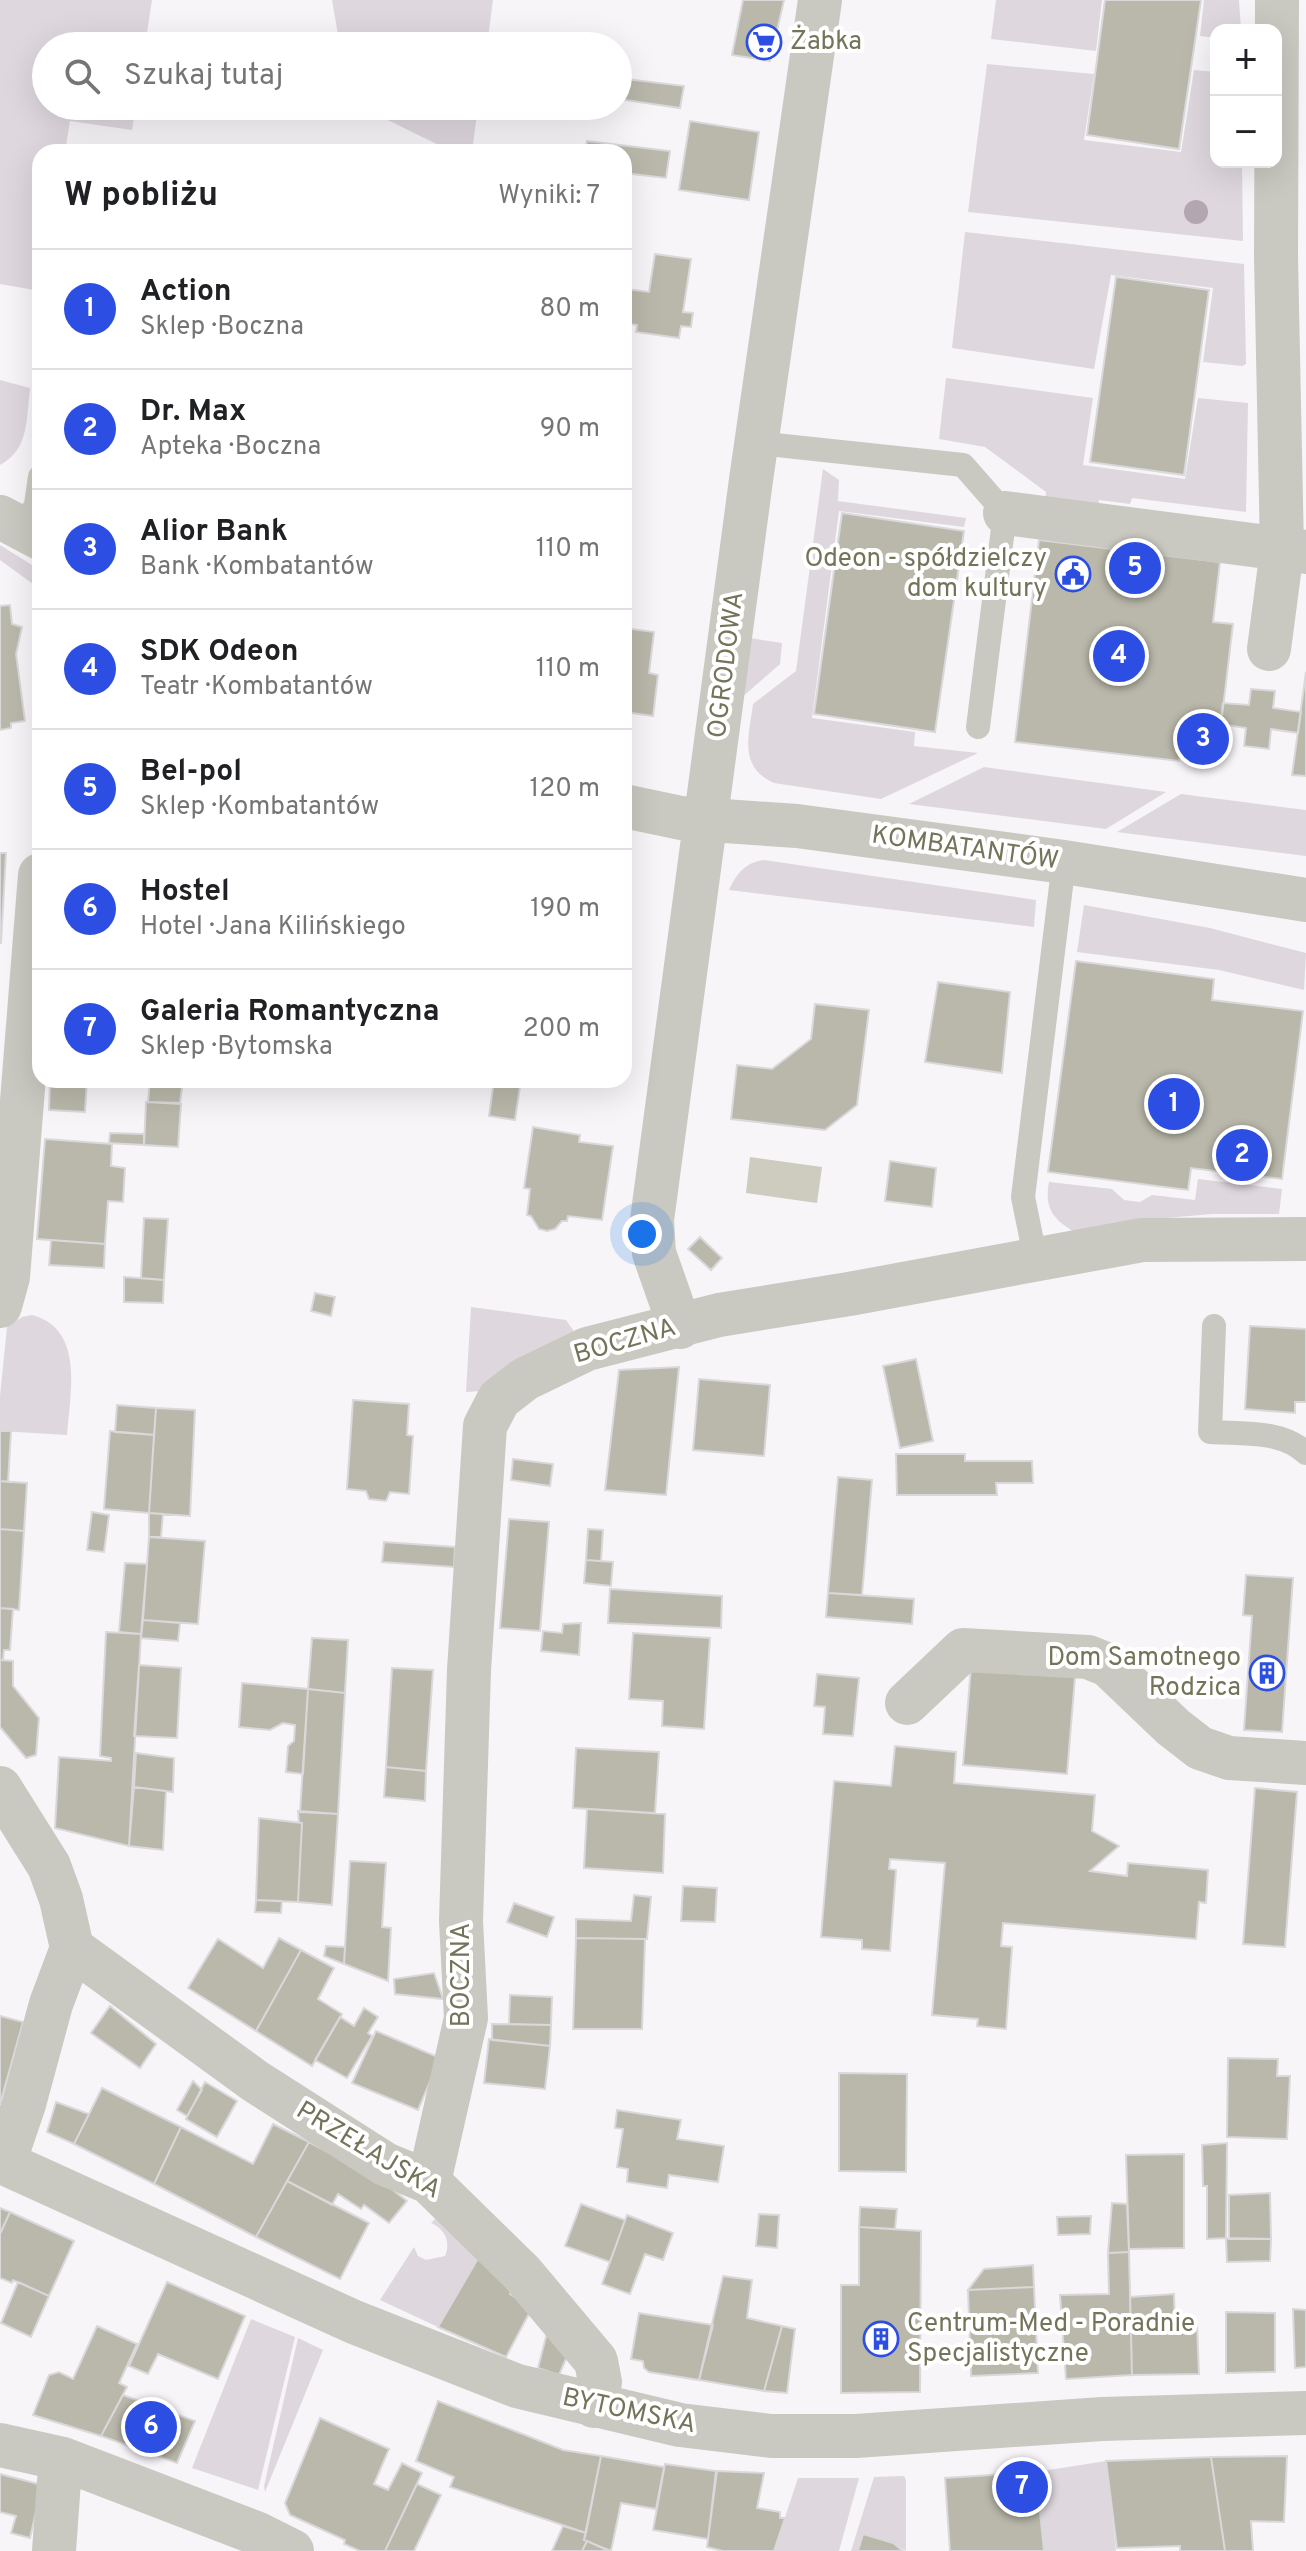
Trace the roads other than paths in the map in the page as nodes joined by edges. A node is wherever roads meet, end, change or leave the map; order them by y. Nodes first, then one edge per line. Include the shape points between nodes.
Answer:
1 (820, 0) edge
2 (1277, 0) edge
3 (757, 443) junction
4 (1005, 513) junction
5 (1294, 551) edge
6 (1269, 649) dead end
7 (978, 727) dead end
8 (632, 808) edge
9 (707, 819) junction
10 (1064, 862) junction
11 (1306, 900) edge
12 (32, 976) edge
13 (1306, 1239) edge
14 (1036, 1261) junction
15 (0, 1306) edge
16 (1214, 1326) dead end
17 (680, 1327) junction
18 (1306, 1453) edge
19 (907, 1703) dead end
20 (1306, 1756) edge
21 (0, 1788) edge
22 (72, 1948) junction
23 (2, 2162) edge
24 (429, 2182) junction
25 (594, 2406) junction
26 (1306, 2413) edge
27 (0, 2445) edge
28 (63, 2459) junction
29 (54, 2551) edge
30 (292, 2551) edge

1 - 3 street, OGRODOWA
2 - 5 street via 1276,257
3 - 4 lane via 963,465
3 - 9 street, OGRODOWA
4 - 5 street
4 - 7 lane
5 - 6 street
8 - 9 street, KOMBATANTÓW
9 - 10 street, KOMBATANTÓW
9 - 17 street, OGRODOWA via 652,1220 654,1253
10 - 11 street, KOMBATANTÓW
10 - 14 lane via 1023,1197
12 - 15 street via 8,1277
13 - 14 street, BOCZNA via 1142,1240
14 - 17 street, BOCZNA via 719,1315
16 - 18 lane via 1210,1432 1267,1435 1294,1442
17 - 24 street, BOCZNA via 587,1349 525,1379 499,1399 485,1426 469,1670 462,1889 466,2018
19 - 20 street via 963,1650 1088,1657 1108,1665 1200,1748 1229,1758
21 - 22 street via 49,1866
22 - 23 street
22 - 24 street, PRZEŁAJSKA via 255,2081 385,2164
23 - 25 street, BYTOMSKA via 354,2322 517,2386
24 - 25 street, PRZEŁAJSKA via 522,2273 596,2361 600,2378
25 - 26 street, BYTOMSKA via 680,2425 771,2436
27 - 28 street
28 - 29 street
28 - 30 street

